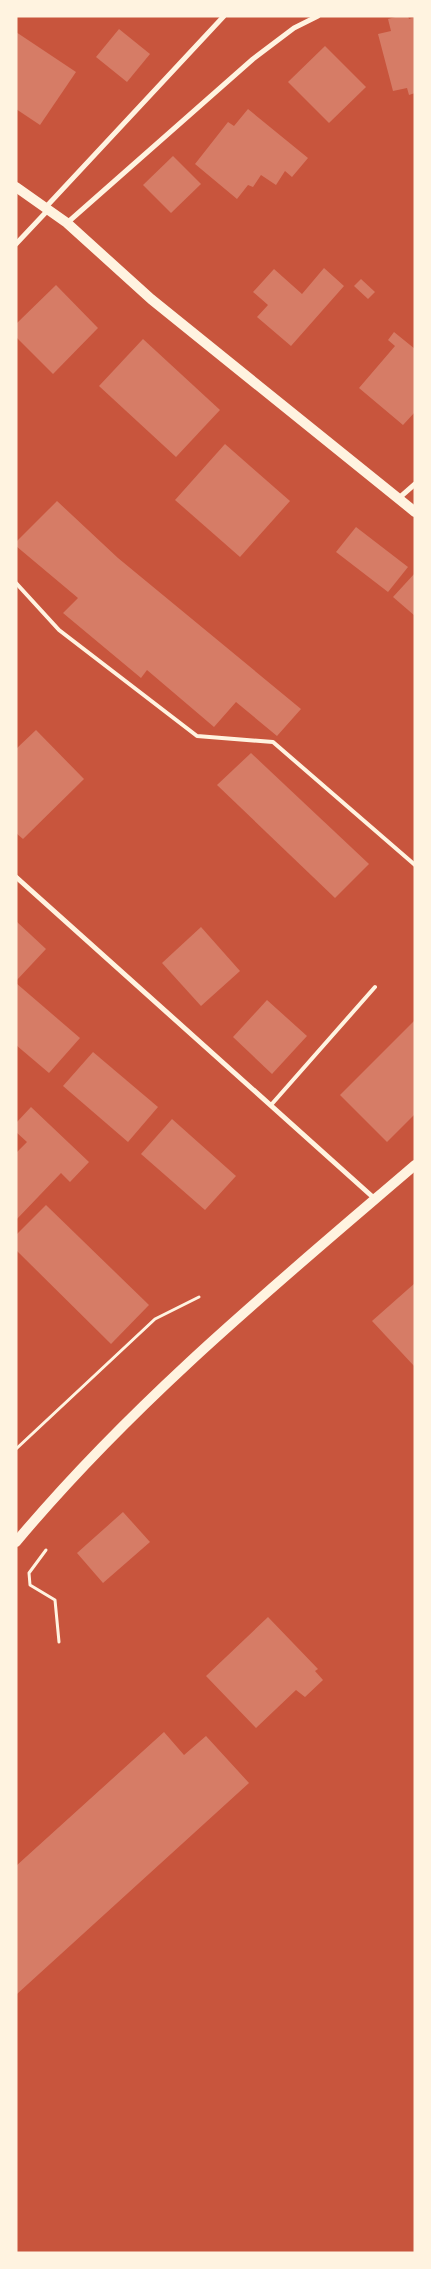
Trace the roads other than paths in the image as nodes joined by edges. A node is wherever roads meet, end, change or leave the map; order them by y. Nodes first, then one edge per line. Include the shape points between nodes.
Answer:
1 (224, 16) edge
2 (318, 16) edge
3 (16, 187) edge
4 (47, 209) junction
5 (67, 223) junction
6 (16, 244) edge
7 (415, 484) edge
8 (398, 498) junction
9 (415, 512) edge
10 (16, 583) edge
11 (415, 865) edge
12 (16, 877) edge
13 (375, 987) dead end
14 (271, 1106) junction
15 (415, 1165) edge
16 (376, 1199) junction
17 (16, 1542) edge

1 - 4 street
2 - 5 street via 294,28 253,59
3 - 4 main road
4 - 5 main road
4 - 6 street
5 - 8 main road via 151,299
7 - 8 street
8 - 9 main road
10 - 11 lane via 59,630 197,736 273,742
12 - 14 street
13 - 14 lane
14 - 16 street
15 - 16 main road
16 - 17 main road via 165,1384

